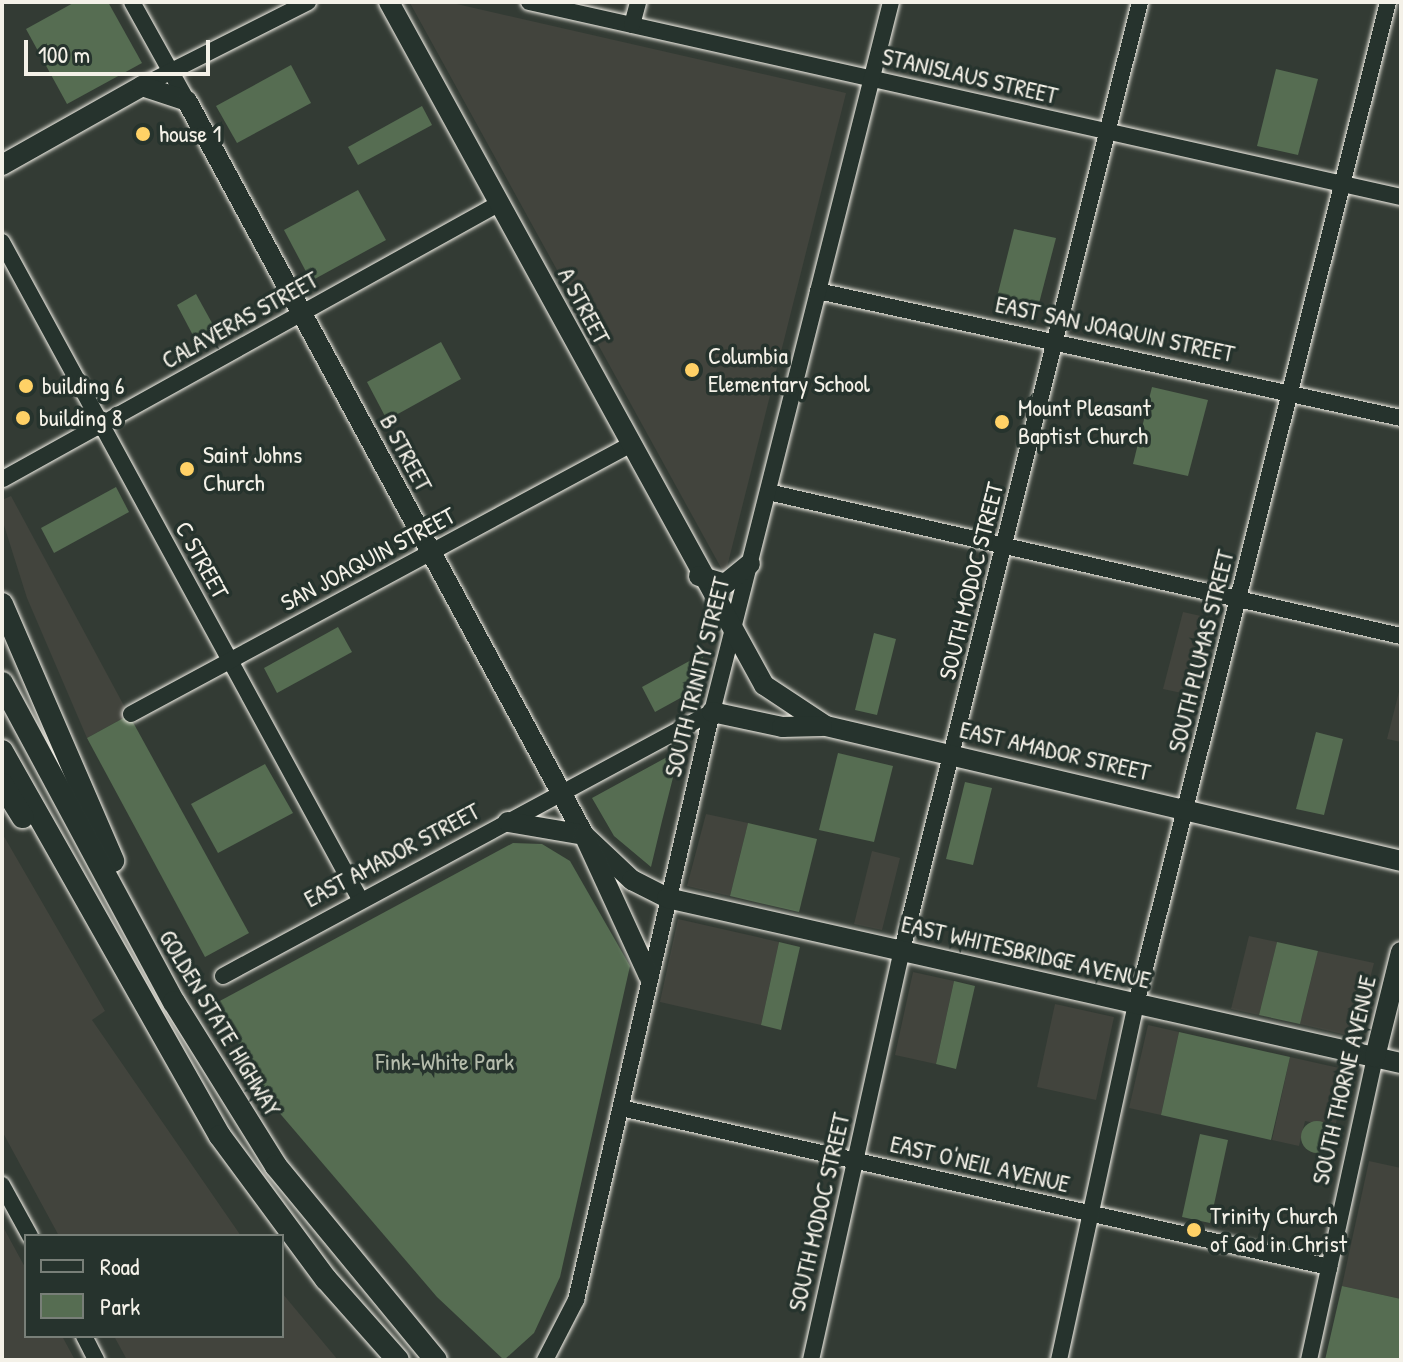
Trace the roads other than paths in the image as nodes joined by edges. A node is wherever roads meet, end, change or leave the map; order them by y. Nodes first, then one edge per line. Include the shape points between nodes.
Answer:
1 (132, 2) edge
2 (308, 2) edge
3 (389, 2) edge
4 (529, 2) edge
5 (638, 2) edge
6 (891, 2) edge
7 (1140, 2) edge
8 (1388, 2) edge
9 (632, 25) junction
10 (171, 73) junction
11 (872, 79) junction
12 (142, 86) junction
13 (187, 101) junction
14 (1108, 132) junction
15 (2, 165) edge
16 (1343, 184) junction
17 (1401, 197) edge
18 (500, 203) junction
19 (2, 242) edge
20 (818, 291) junction
21 (303, 312) junction
22 (1057, 340) junction
23 (1290, 393) junction
24 (1401, 418) edge
25 (101, 424) junction
26 (628, 446) junction
27 (3, 479) edge
28 (768, 492) junction
29 (1004, 548) junction
30 (429, 553) junction
31 (750, 564) junction
32 (699, 576) junction
33 (1238, 602) junction
34 (2, 604) edge
35 (731, 635) junction
36 (1401, 636) edge
37 (230, 660) junction
38 (2, 683) edge
39 (712, 712) junction
40 (131, 714) dead end
41 (826, 726) junction
42 (2, 751) edge
43 (953, 754) junction
44 (2, 784) edge
45 (560, 793) junction
46 (1186, 808) junction
47 (508, 822) junction
48 (584, 835) junction
49 (1401, 861) edge
50 (667, 898) junction
51 (361, 901) junction
52 (902, 950) junction
53 (1401, 952) edge
54 (223, 976) dead end
55 (649, 976) junction
56 (174, 1002) junction
57 (1136, 1004) junction
58 (146, 1011) junction
59 (1375, 1057) junction
60 (1401, 1063) edge
61 (621, 1108) junction
62 (856, 1161) junction
63 (2, 1185) edge
64 (1091, 1213) junction
65 (29, 1234) edge
66 (1329, 1267) junction
67 (85, 1338) edge
68 (96, 1360) edge
69 (398, 1360) edge
70 (436, 1360) edge
71 (545, 1360) edge
72 (811, 1360) edge
73 (1059, 1360) edge
74 (1309, 1360) edge

1 - 10 street, B STREET
2 - 10 street
3 - 18 main road, A STREET
4 - 9 street, STANISLAUS STREET
5 - 9 street
6 - 11 street, SOUTH TRINITY STREET
7 - 14 street, SOUTH MODOC STREET
8 - 16 street, SOUTH PLUMAS STREET
9 - 11 street, STANISLAUS STREET
10 - 12 street
10 - 13 street, B STREET
11 - 14 street, STANISLAUS STREET
11 - 20 street, SOUTH TRINITY STREET
12 - 13 main road
12 - 15 main road
13 - 21 main road, B STREET
14 - 16 street, STANISLAUS STREET
14 - 22 street, SOUTH MODOC STREET
16 - 17 street, STANISLAUS STREET
16 - 23 street, SOUTH PLUMAS STREET
18 - 21 street, CALAVERAS STREET
18 - 26 main road, A STREET
19 - 25 street, C STREET
20 - 22 street, EAST SAN JOAQUIN STREET
20 - 28 street, SOUTH TRINITY STREET
21 - 25 street, CALAVERAS STREET
21 - 30 main road, B STREET
22 - 23 street, EAST SAN JOAQUIN STREET
22 - 29 street, SOUTH MODOC STREET
23 - 24 street, EAST SAN JOAQUIN STREET
23 - 33 street, SOUTH PLUMAS STREET
25 - 27 street, CALAVERAS STREET
25 - 37 street, C STREET
26 - 30 street, SAN JOAQUIN STREET
26 - 32 main road, A STREET
28 - 29 street
28 - 31 street, SOUTH TRINITY STREET
29 - 33 street
29 - 43 street, SOUTH MODOC STREET
30 - 37 street, SAN JOAQUIN STREET
30 - 45 main road, B STREET
31 - 32 main road via 725,584
31 - 35 street, SOUTH TRINITY STREET
32 - 35 main road, A STREET
33 - 36 street
33 - 46 street, SOUTH PLUMAS STREET
34 - 56 highway
35 - 39 street, SOUTH TRINITY STREET
35 - 41 main road, EAST AMADOR STREET via 764,685
37 - 40 street, SAN JOAQUIN STREET
37 - 51 street, C STREET
38 - 56 highway, GOLDEN STATE HIGHWAY
39 - 41 main road via 782,727
39 - 45 street, EAST AMADOR STREET
39 - 50 street, SOUTH TRINITY STREET
41 - 43 main road, EAST AMADOR STREET
42 - 58 highway
43 - 46 main road, EAST AMADOR STREET
43 - 52 street, SOUTH MODOC STREET
44 - 58 highway
45 - 47 street, EAST AMADOR STREET
45 - 48 main road, B STREET
46 - 49 main road, EAST AMADOR STREET
46 - 57 street, SOUTH PLUMAS STREET
47 - 48 main road
47 - 51 street, EAST AMADOR STREET
48 - 50 main road, B STREET via 632,880
48 - 55 main road
50 - 52 main road, EAST WHITESBRIDGE AVENUE
50 - 55 street, SOUTH TRINITY STREET
51 - 54 street, EAST AMADOR STREET
52 - 57 main road, EAST WHITESBRIDGE AVENUE
52 - 62 street, SOUTH MODOC STREET
53 - 59 main road, SOUTH THORNE AVENUE
55 - 61 street, SOUTH TRINITY STREET
56 - 70 highway, GOLDEN STATE HIGHWAY via 276,1166
57 - 59 main road, EAST WHITESBRIDGE AVENUE
57 - 64 street, SOUTH PLUMAS STREET
58 - 69 highway via 258,1190
59 - 60 main road, EAST WHITESBRIDGE AVENUE
59 - 66 street, SOUTH THORNE AVENUE
61 - 62 street, EAST O'NEIL AVENUE
61 - 71 street, SOUTH TRINITY STREET via 576,1300
62 - 64 street, EAST O'NEIL AVENUE
62 - 72 street, SOUTH MODOC STREET
63 - 65 street
64 - 66 street, EAST O'NEIL AVENUE
64 - 73 street, SOUTH PLUMAS STREET
66 - 74 street, SOUTH THORNE AVENUE
67 - 68 street

